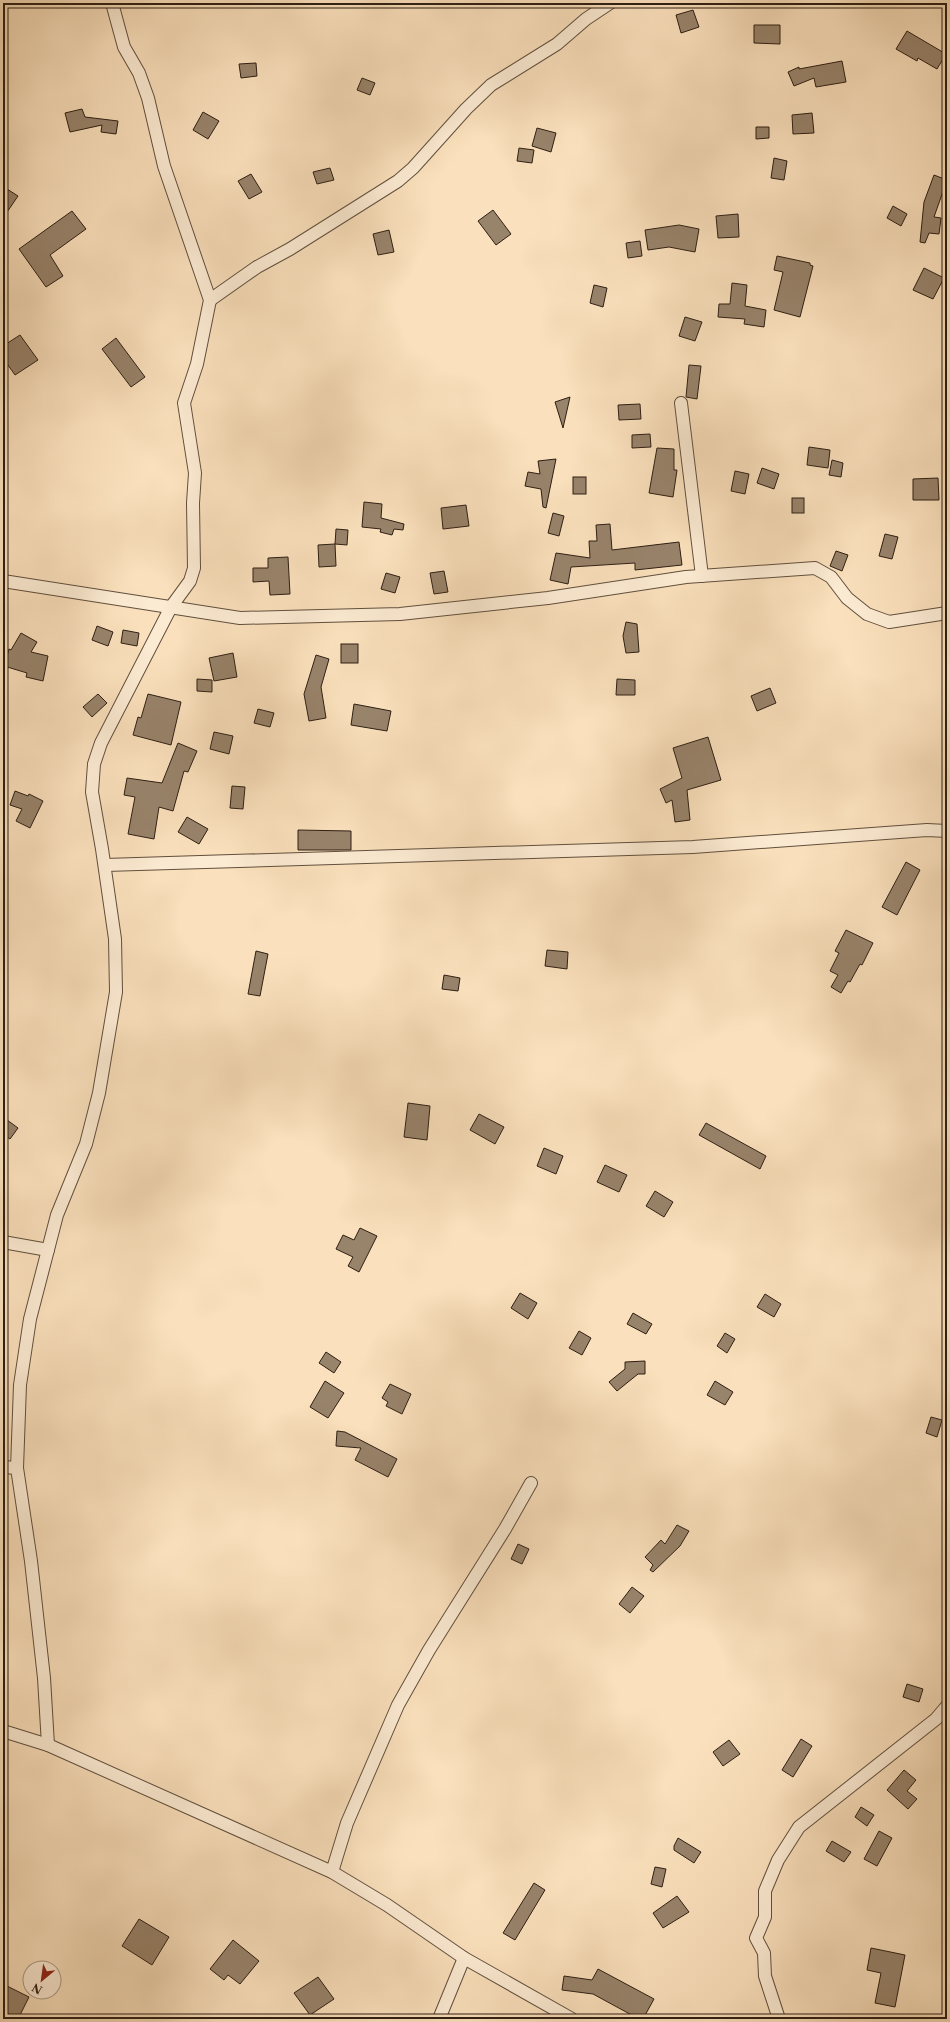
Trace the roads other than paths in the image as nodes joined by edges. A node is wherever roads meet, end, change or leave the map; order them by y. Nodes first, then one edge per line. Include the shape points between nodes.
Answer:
1 (112, 3) edge
2 (610, 3) edge
3 (210, 300) junction
4 (681, 403) dead end
5 (702, 576) junction
6 (3, 581) edge
7 (171, 607) junction
8 (947, 613) edge
9 (947, 831) edge
10 (105, 865) junction
11 (3, 1242) edge
12 (48, 1250) junction
13 (3, 1467) edge
14 (16, 1468) junction
15 (531, 1483) dead end
16 (947, 1706) edge
17 (3, 1731) edge
18 (48, 1745) junction
19 (332, 1872) junction
20 (464, 1958) junction
21 (440, 2019) edge
22 (572, 2019) edge
23 (779, 2019) edge

1 - 3 street via 124,47 139,73 148,98 164,166
2 - 3 street via 556,44 492,85 398,181 257,267
3 - 7 street via 197,364 184,403 195,473 194,568 190,581
4 - 5 street
5 - 7 street via 548,598 400,614 240,618
5 - 8 street via 815,568 831,577 847,598 867,614 889,622
6 - 7 street
7 - 10 street via 101,743 94,764 92,792
9 - 10 street via 927,830 693,847
10 - 12 street via 117,970 112,1024 100,1093 86,1144 57,1215
11 - 12 street
12 - 14 street via 28,1327 20,1386
13 - 14 street
14 - 18 street via 31,1561
15 - 19 street via 398,1705 347,1823
16 - 23 street via 936,1719 799,1827 778,1860 765,1892 765,1917 756,1938 764,1953 765,1976
17 - 18 street
18 - 19 street
19 - 20 street via 387,1905
20 - 21 street
20 - 22 street

